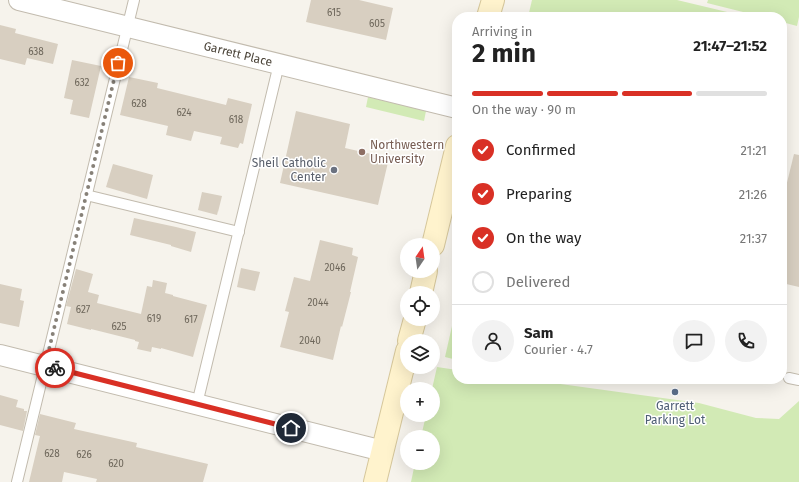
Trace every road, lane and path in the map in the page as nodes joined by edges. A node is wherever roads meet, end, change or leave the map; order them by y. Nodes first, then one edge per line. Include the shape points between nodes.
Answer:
1 (19, 0) edge
2 (134, 0) edge
3 (493, 0) edge
4 (489, 12) edge
5 (127, 27) junction
6 (279, 64) junction
7 (452, 107) edge
8 (452, 167) edge
9 (86, 195) junction
10 (239, 232) junction
11 (435, 238) edge
12 (0, 355) edge
13 (45, 366) junction
14 (401, 374) edge
15 (197, 404) junction
16 (383, 451) junction
17 (17, 482) edge
18 (375, 482) edge

1 - 5 street, Garrett Place
2 - 5 lane
3 - 4 main road
5 - 6 street, Garrett Place
5 - 9 lane
6 - 7 street, Garrett Place
6 - 10 lane
8 - 11 main road
9 - 10 lane
9 - 13 lane
10 - 15 lane
12 - 13 street
13 - 15 street
13 - 17 lane
14 - 16 main road
15 - 16 street
16 - 18 main road

